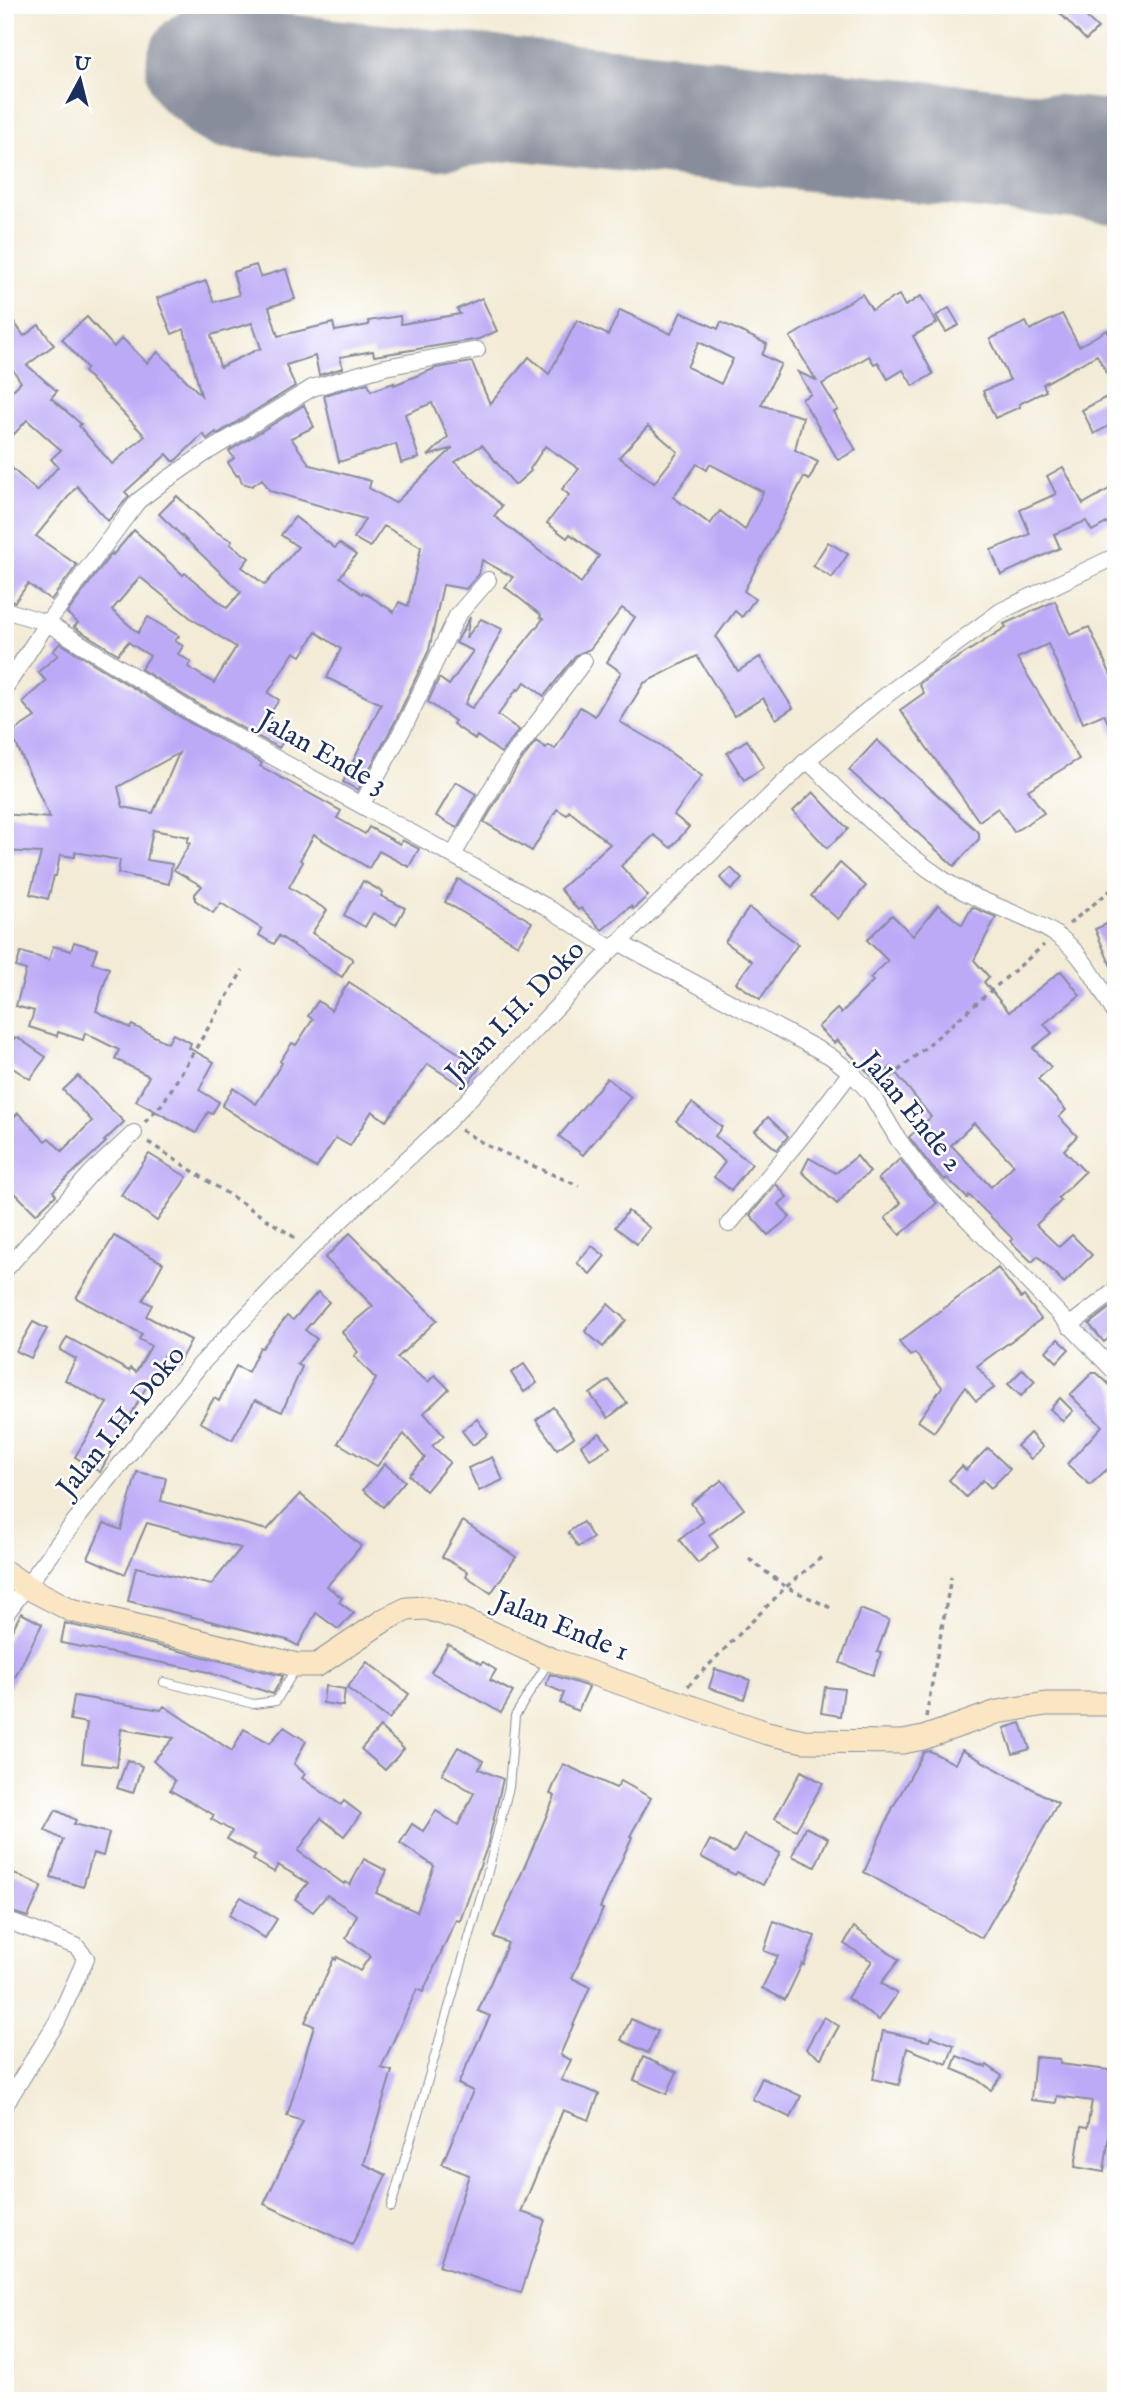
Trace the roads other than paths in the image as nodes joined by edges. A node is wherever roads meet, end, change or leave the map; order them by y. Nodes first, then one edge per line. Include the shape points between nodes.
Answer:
1 (477, 350) dead end
2 (1116, 556) edge
3 (488, 580) dead end
4 (5, 610) edge
5 (47, 623) junction
6 (584, 661) dead end
7 (5, 688) edge
8 (807, 760) junction
9 (362, 804) junction
10 (453, 855) junction
11 (616, 946) junction
12 (1116, 1015) edge
13 (851, 1072) junction
14 (134, 1133) road end
15 (729, 1224) dead end
16 (8, 1261) edge
17 (1116, 1290) edge
18 (1069, 1326) junction
19 (1116, 1373) edge
20 (5, 1572) edge
21 (27, 1587) junction
22 (5, 1615) edge
23 (550, 1658) junction
24 (297, 1665) junction
25 (164, 1682) dead end
26 (1116, 1704) edge
27 (5, 1920) edge
28 (5, 2105) edge
29 (391, 2207) dead end

1 - 5 street via 385,367 312,388 206,452 138,501
2 - 8 street, Jalan I.H. Doko via 1001,611
3 - 9 street via 457,616
4 - 5 street, Jalan Ende 3
5 - 7 street
5 - 9 street, Jalan Ende 3 via 195,714
6 - 10 street via 506,764
8 - 11 street, Jalan I.H. Doko
8 - 12 street via 876,827 945,880 1056,935 1080,958
9 - 10 street, Jalan Ende 3
10 - 11 street, Jalan Ende 3
11 - 13 street, Jalan Ende 2 via 830,1056
11 - 21 street, Jalan I.H. Doko via 447,1122 310,1248 200,1365
13 - 15 street
13 - 18 street, Jalan Ende 2 via 924,1174
14 - 16 street
17 - 18 street
18 - 19 street, Jalan Ende 2
20 - 21 street, Jalan Ende 1
21 - 22 street, Jalan I.H. Doko
21 - 24 street, Jalan Ende 1 via 71,1610
23 - 24 street, Jalan Ende 1 via 427,1608 407,1609 386,1619 317,1665
23 - 26 street, Jalan Ende 1 via 767,1733 804,1741 903,1742 997,1712 1046,1704
23 - 29 lane via 515,1716 509,1787 485,1883
24 - 25 lane via 276,1701 267,1703 254,1704
27 - 28 street via 76,1946 86,1958 57,2022

